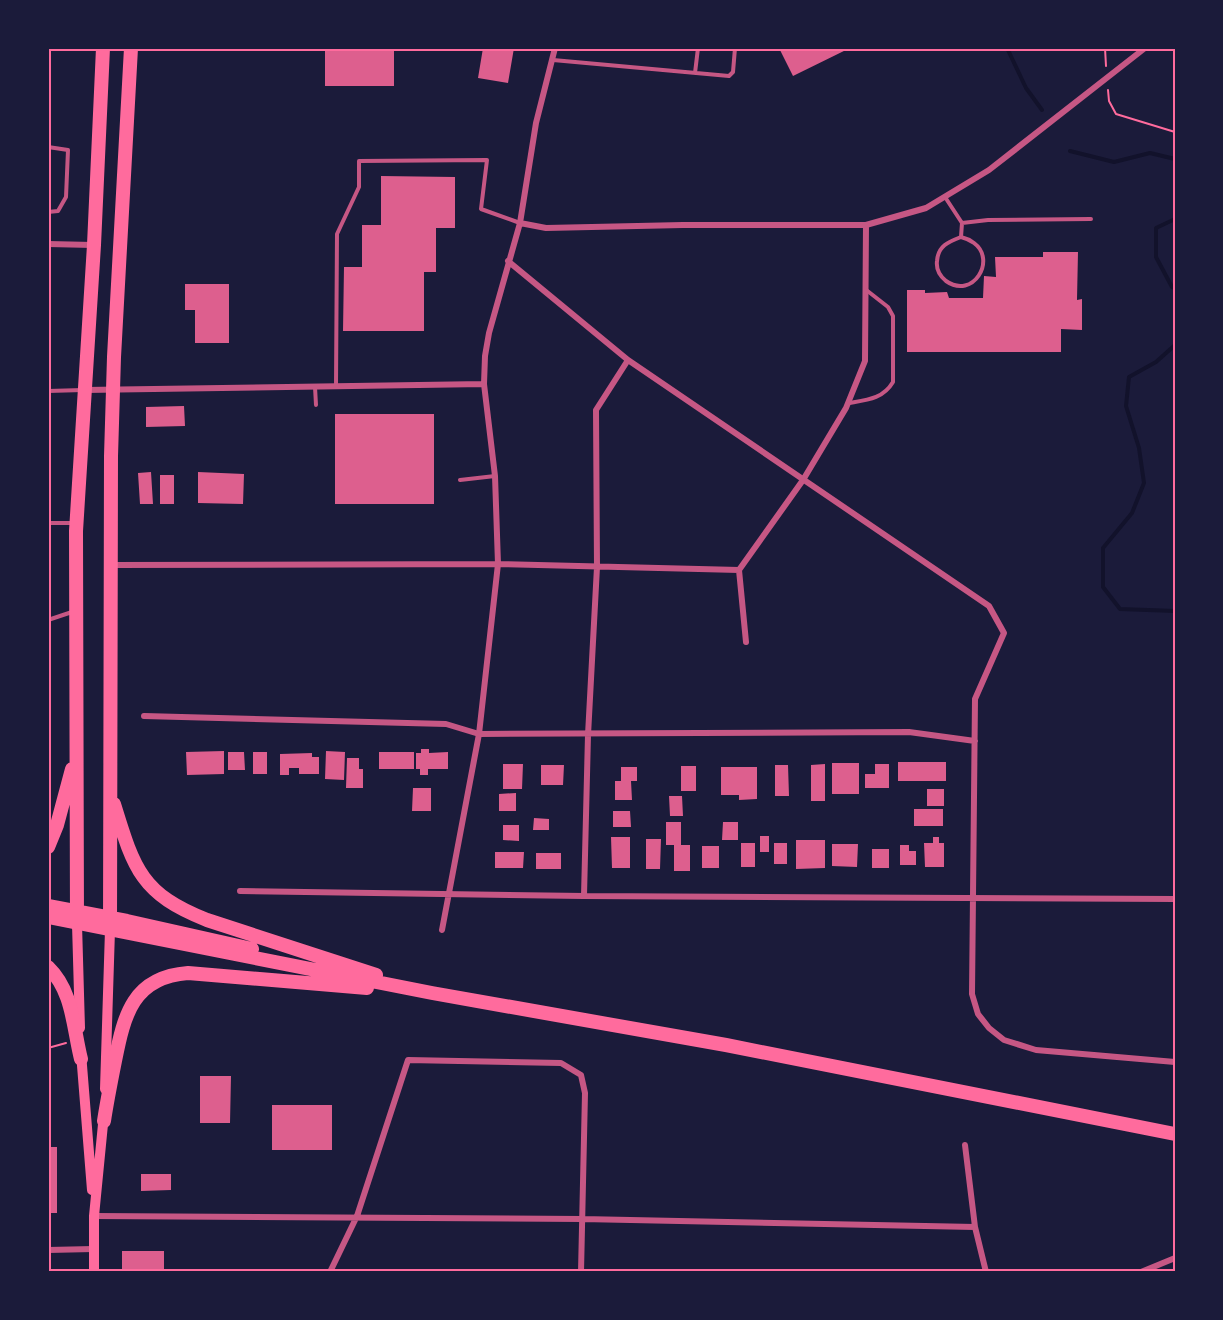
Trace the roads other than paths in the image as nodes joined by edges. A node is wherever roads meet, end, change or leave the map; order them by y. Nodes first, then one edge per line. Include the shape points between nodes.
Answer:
1 (103, 48) edge
2 (131, 48) edge
3 (555, 48) edge
4 (698, 48) edge
5 (735, 48) edge
6 (1145, 48) edge
7 (552, 60) junction
8 (695, 73) junction
9 (48, 147) edge
10 (945, 197) junction
11 (48, 212) edge
12 (1091, 219) dead end
13 (520, 223) junction
14 (962, 223) junction
15 (866, 225) junction
16 (961, 237) junction
17 (48, 244) edge
18 (94, 245) junction
19 (508, 261) junction
20 (865, 289) junction
21 (628, 360) junction
22 (483, 384) junction
23 (336, 386) junction
24 (315, 387) junction
25 (84, 390) junction
26 (113, 390) junction
27 (48, 391) edge
28 (848, 403) junction
29 (316, 405) dead end
30 (495, 476) junction
31 (460, 480) dead end
32 (802, 480) junction
33 (48, 523) edge
34 (76, 523) junction
35 (498, 564) junction
36 (111, 565) junction
37 (597, 567) junction
38 (739, 570) junction
39 (75, 611) junction
40 (48, 620) edge
41 (746, 642) dead end
42 (144, 716) dead end
43 (479, 734) junction
44 (588, 735) junction
45 (975, 741) junction
46 (76, 749) junction
47 (110, 790) junction
48 (48, 847) edge
49 (240, 891) dead end
50 (449, 894) junction
51 (584, 896) junction
52 (972, 897) junction
53 (1175, 899) edge
54 (48, 906) edge
55 (48, 917) edge
56 (77, 917) junction
57 (110, 924) junction
58 (442, 930) dead end
59 (48, 967) edge
60 (432, 993) junction
61 (81, 1059) junction
62 (1175, 1062) edge
63 (104, 1121) junction
64 (1175, 1134) edge
65 (964, 1146) dead end
66 (94, 1216) junction
67 (357, 1216) junction
68 (582, 1219) junction
69 (975, 1227) junction
70 (93, 1249) junction
71 (48, 1250) edge
72 (1175, 1258) edge
73 (94, 1272) edge
74 (330, 1272) edge
75 (581, 1272) edge
76 (986, 1272) edge
77 (1141, 1272) edge

1 - 18 highway
2 - 26 highway
3 - 7 street
4 - 8 lane
5 - 8 lane via 733,72 729,76
6 - 10 street via 989,170
7 - 8 lane
7 - 13 street via 536,123
9 - 11 lane via 68,150 66,197 58,212
10 - 14 lane
10 - 15 street via 926,208
12 - 14 lane
13 - 15 street via 546,228
13 - 19 street
13 - 23 lane via 481,209 487,160 359,160 359,187 337,234
14 - 16 lane
15 - 20 street
16 - 16 lane via 947,242 938,251 936,265 941,277 952,285 963,286 975,281 983,262 974,243
17 - 18 street
18 - 25 highway
19 - 21 street
19 - 22 street via 489,333
20 - 28 street via 865,361
20 - 28 lane via 888,307 893,316 893,382 888,391 876,398
21 - 32 street
21 - 37 street via 596,410
22 - 23 street
22 - 30 street
23 - 24 street
24 - 26 street
24 - 29 lane
25 - 26 street
25 - 27 lane
25 - 34 highway
26 - 36 highway
28 - 32 street
30 - 31 lane
30 - 35 street
32 - 38 street
32 - 45 street via 989,606 1004,633 975,699
33 - 34 lane
34 - 39 highway
35 - 36 street
35 - 37 street
35 - 43 street
36 - 47 highway
37 - 38 street
37 - 44 street
38 - 41 street
39 - 40 lane
39 - 46 highway
42 - 43 street via 446,724
43 - 44 street
43 - 50 street
44 - 45 street via 909,732
44 - 51 street
45 - 52 street
46 - 48 highway
46 - 56 highway
47 - 57 highway
47 - 60 highway via 132,859 148,884 166,901 207,920
49 - 50 street
50 - 51 street
50 - 58 street
51 - 52 street
52 - 53 street
52 - 62 street via 972,994 978,1014 989,1028 1004,1040 1036,1050
54 - 56 highway
55 - 56 highway
56 - 57 highway
56 - 61 main road
57 - 60 highway
57 - 63 main road
59 - 61 highway via 57,975 68,999
60 - 63 highway via 188,973 161,978 143,989 127,1012
60 - 64 highway via 726,1045
61 - 66 main road
63 - 66 main road
65 - 69 street
66 - 67 street
66 - 70 main road
67 - 68 street
67 - 68 street via 408,1060 561,1063 581,1075 585,1094
67 - 74 street
68 - 69 street
68 - 75 street
69 - 76 street
70 - 71 street
70 - 73 main road
72 - 77 street

